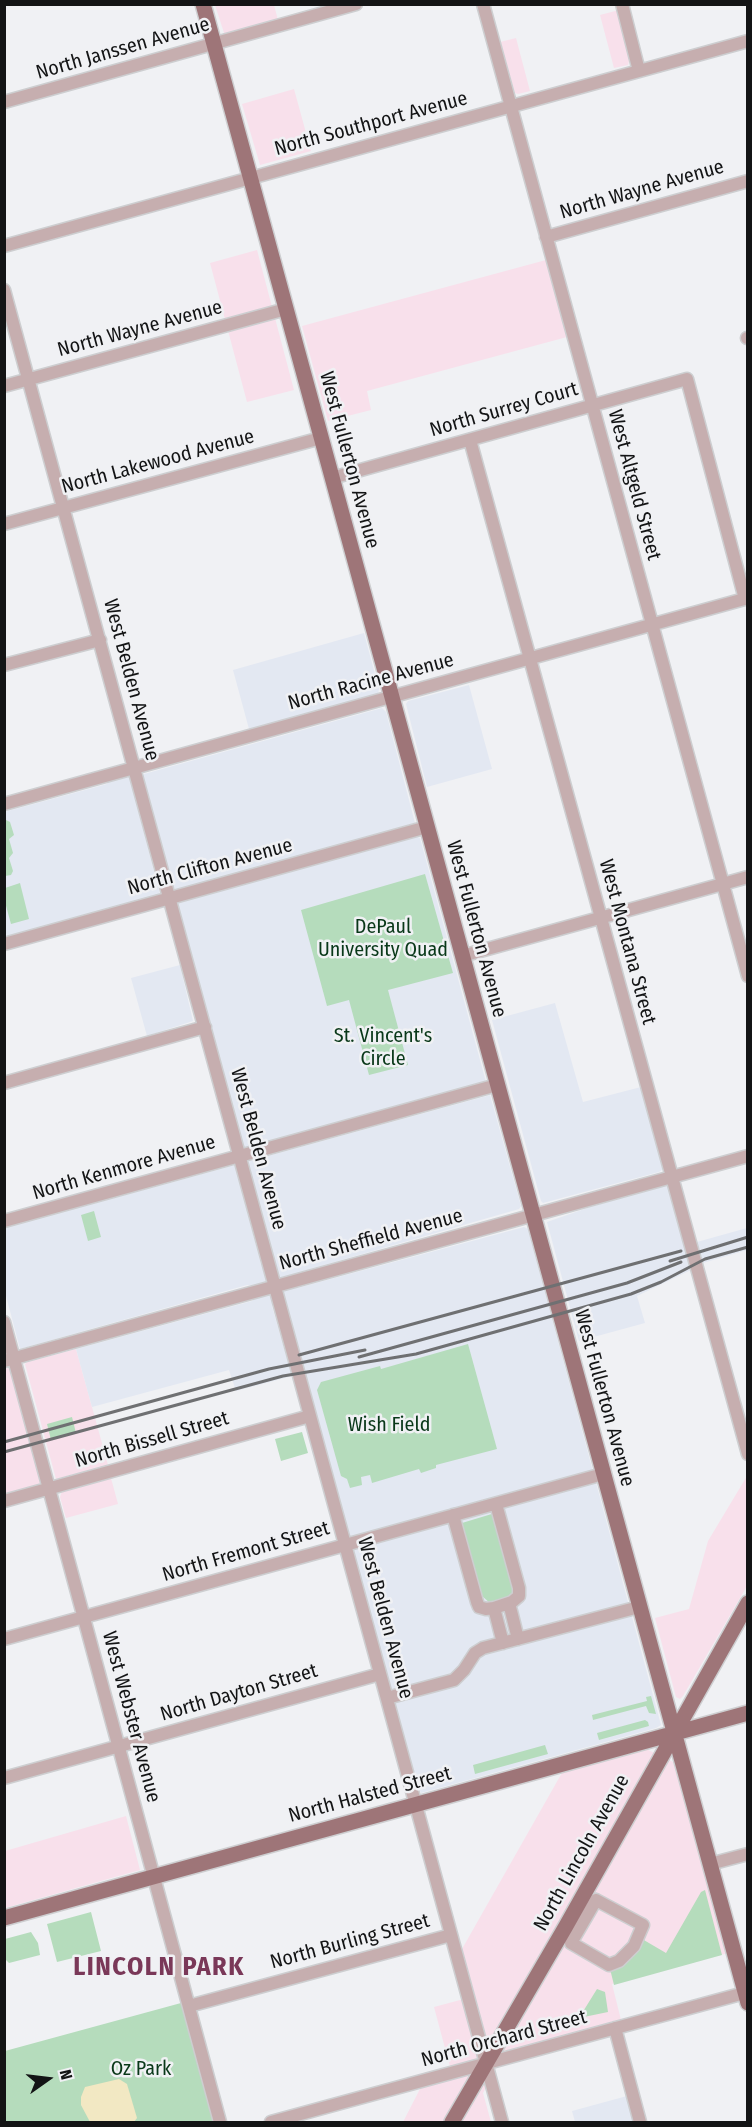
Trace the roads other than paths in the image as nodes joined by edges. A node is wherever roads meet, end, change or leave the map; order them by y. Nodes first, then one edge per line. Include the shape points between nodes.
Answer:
1 (203, 4) edge
2 (356, 4) edge
3 (483, 4) edge
4 (622, 4) edge
5 (747, 41) edge
6 (214, 44) junction
7 (639, 71) junction
8 (4, 102) edge
9 (511, 106) junction
10 (250, 177) junction
11 (747, 181) edge
12 (546, 237) junction
13 (4, 246) edge
14 (4, 290) edge
15 (286, 309) junction
16 (29, 380) junction
17 (4, 386) edge
18 (592, 406) junction
19 (321, 438) junction
20 (470, 440) junction
21 (332, 478) junction
22 (64, 508) junction
23 (4, 525) edge
24 (746, 599) edge
25 (652, 625) junction
26 (100, 640) junction
27 (529, 659) junction
28 (4, 665) edge
29 (391, 697) junction
30 (134, 768) junction
31 (4, 804) edge
32 (427, 827) junction
33 (747, 877) edge
34 (723, 884) junction
35 (170, 898) junction
36 (600, 918) junction
37 (4, 944) edge
38 (462, 956) junction
39 (747, 976) edge
40 (205, 1028) junction
41 (4, 1083) edge
42 (497, 1084) junction
43 (240, 1156) junction
44 (747, 1156) edge
45 (672, 1178) junction
46 (533, 1216) junction
47 (4, 1221) edge
48 (275, 1286) junction
49 (4, 1322) edge
50 (9, 1360) edge
51 (310, 1416) junction
52 (747, 1454) edge
53 (603, 1474) junction
54 (50, 1489) junction
55 (4, 1501) edge
56 (495, 1504) junction
57 (453, 1515) junction
58 (345, 1545) junction
59 (509, 1603) junction
60 (747, 1603) edge
61 (639, 1607) junction
62 (494, 1608) junction
63 (84, 1617) junction
64 (4, 1639) edge
65 (518, 1639) junction
66 (503, 1643) junction
67 (380, 1674) junction
68 (387, 1698) junction
69 (747, 1713) edge
70 (674, 1733) junction
71 (119, 1747) junction
72 (4, 1779) edge
73 (416, 1805) junction
74 (747, 1854) edge
75 (710, 1864) junction
76 (154, 1876) junction
77 (596, 1900) joint
78 (4, 1918) edge
79 (451, 1935) junction
80 (746, 1996) edge
81 (189, 2006) junction
82 (615, 2028) junction
83 (486, 2064) junction
84 (220, 2122) edge
85 (271, 2122) edge
86 (452, 2122) edge
87 (502, 2122) edge
88 (640, 2122) edge

1 - 6 main road, West Fullerton Avenue
2 - 6 street, North Janssen Avenue
3 - 9 street, West Altgeld Street
4 - 7 street
5 - 7 street, North Southport Avenue
6 - 8 street, North Janssen Avenue
6 - 10 main road, West Fullerton Avenue
7 - 9 street, North Southport Avenue
9 - 10 street, North Southport Avenue
9 - 12 street, West Altgeld Street
10 - 13 street, North Southport Avenue
10 - 15 main road, West Fullerton Avenue
11 - 12 street, North Wayne Avenue
12 - 18 street, West Altgeld Street
14 - 16 street, West Belden Avenue
15 - 16 street, North Wayne Avenue
15 - 19 main road, West Fullerton Avenue
16 - 17 street, North Wayne Avenue
16 - 22 street, West Belden Avenue
18 - 20 street, North Surrey Court
18 - 24 street, North Surrey Court via 687,379
18 - 25 street, West Altgeld Street
19 - 21 main road, West Fullerton Avenue
19 - 22 street, North Lakewood Avenue
20 - 21 street, North Surrey Court
20 - 27 street, West Montana Street
21 - 29 main road, West Fullerton Avenue
22 - 23 street, North Lakewood Avenue
22 - 26 street, West Belden Avenue
24 - 25 street, North Racine Avenue
25 - 27 street, North Racine Avenue
25 - 34 street, West Altgeld Street
26 - 28 street
26 - 30 street, West Belden Avenue
27 - 29 street, North Racine Avenue
27 - 36 street, West Montana Street
29 - 30 street, North Racine Avenue
29 - 32 main road, West Fullerton Avenue
30 - 31 street, North Racine Avenue
30 - 35 street, West Belden Avenue
32 - 35 street, North Clifton Avenue
32 - 38 main road, West Fullerton Avenue
33 - 34 street
34 - 36 street
34 - 39 street, West Altgeld Street
35 - 37 street, North Clifton Avenue
35 - 40 street, West Belden Avenue
36 - 38 street
36 - 45 street, West Montana Street
38 - 42 main road, West Fullerton Avenue
40 - 41 street
40 - 43 street, West Belden Avenue
42 - 43 street, North Kenmore Avenue
42 - 46 main road, West Fullerton Avenue
43 - 47 street, North Kenmore Avenue
43 - 48 street, West Belden Avenue
44 - 45 street, North Sheffield Avenue
45 - 46 street, North Sheffield Avenue
45 - 52 street, West Montana Street
46 - 48 street, North Sheffield Avenue
46 - 53 main road, West Fullerton Avenue
48 - 50 street, North Sheffield Avenue
48 - 51 street, West Belden Avenue
49 - 50 street, West Webster Avenue
50 - 54 street, West Webster Avenue
51 - 54 street, North Bissell Street
51 - 58 street, West Belden Avenue
53 - 56 street, North Fremont Street
53 - 61 main road, West Fullerton Avenue
54 - 55 street, North Bissell Street
54 - 63 street, West Webster Avenue
56 - 57 street, North Fremont Street
56 - 59 street via 519,1588 519,1596
57 - 58 street, North Fremont Street
57 - 62 street via 479,1607
58 - 63 street, North Fremont Street
58 - 67 street, West Belden Avenue
59 - 62 street
59 - 65 street
60 - 70 main road, North Lincoln Avenue
61 - 65 street
61 - 70 main road, West Fullerton Avenue
62 - 66 street
63 - 64 street, North Fremont Street
63 - 71 street, West Webster Avenue
65 - 66 street
66 - 68 street via 475,1653 454,1680
67 - 68 street, West Belden Avenue
67 - 71 street, North Dayton Street
68 - 73 street, West Belden Avenue
69 - 70 main road, North Halsted Street
70 - 73 main road, North Halsted Street
70 - 75 main road, West Fullerton Avenue
70 - 83 main road, North Lincoln Avenue
71 - 72 street, North Dayton Street
71 - 76 street, West Webster Avenue
73 - 76 main road, North Halsted Street
73 - 79 street, West Belden Avenue
74 - 75 street
75 - 80 main road, West Fullerton Avenue
76 - 78 main road, North Halsted Street
76 - 81 street, West Webster Avenue
77 - 77 street via 571,1943 609,1965 634,1946 643,1926
79 - 81 street, North Burling Street
79 - 83 street, West Belden Avenue
80 - 82 street, North Orchard Street
81 - 84 street, West Webster Avenue
82 - 83 street, North Orchard Street
82 - 88 street
83 - 85 street, North Orchard Street
83 - 86 main road, North Lincoln Avenue
83 - 87 street, West Belden Avenue

